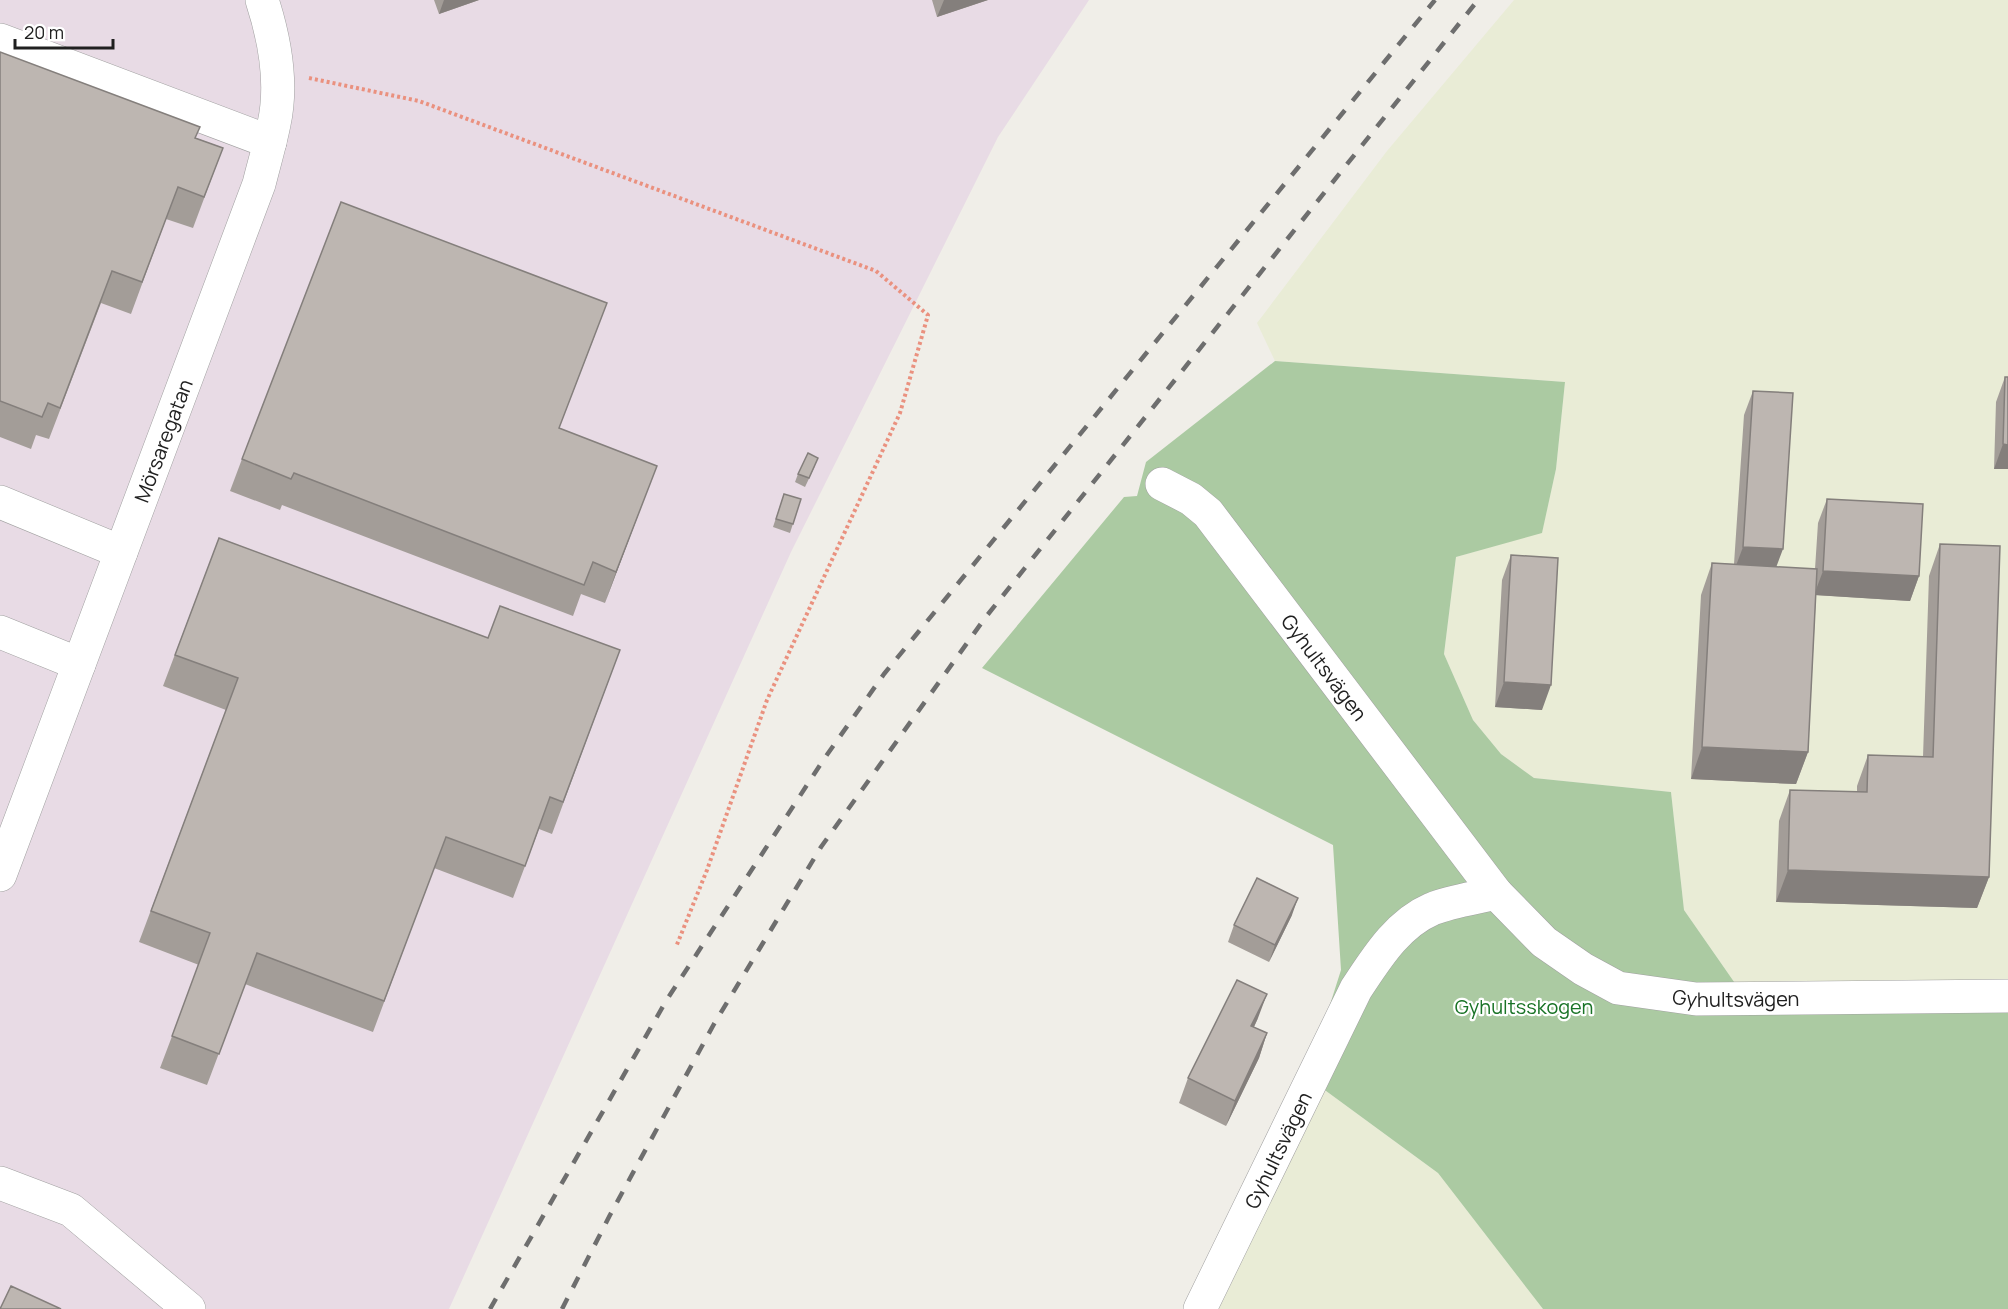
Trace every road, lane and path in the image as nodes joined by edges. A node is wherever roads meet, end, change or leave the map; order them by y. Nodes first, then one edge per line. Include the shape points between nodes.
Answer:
1 (261, 0) edge
2 (0, 40) edge
3 (278, 72) junction
4 (270, 142) junction
5 (1162, 484) dead end
6 (0, 502) edge
7 (121, 552) junction
8 (0, 632) edge
9 (79, 664) junction
10 (7, 835) edge
11 (0, 875) edge
12 (1496, 893) junction
13 (676, 947) dead end
14 (2008, 996) edge
15 (0, 1183) edge
16 (189, 1309) edge
17 (1200, 1309) edge

1 - 3 street, Mörsaregatan via 271,27
2 - 4 street
3 - 4 street, Mörsaregatan
3 - 13 path via 419,101 876,271 928,315 900,413 767,700
4 - 7 street, Mörsaregatan via 259,184
5 - 12 street, Gyhultsvägen via 1208,513
6 - 7 street
7 - 9 street, Mörsaregatan
8 - 9 street
9 - 10 street, Mörsaregatan
10 - 11 street, Mörsaregatan
12 - 14 street, Gyhultsvägen via 1544,942 1618,988 1696,999
12 - 17 street, Gyhultsvägen via 1433,909 1407,924 1381,952 1356,989
15 - 16 street via 71,1210

